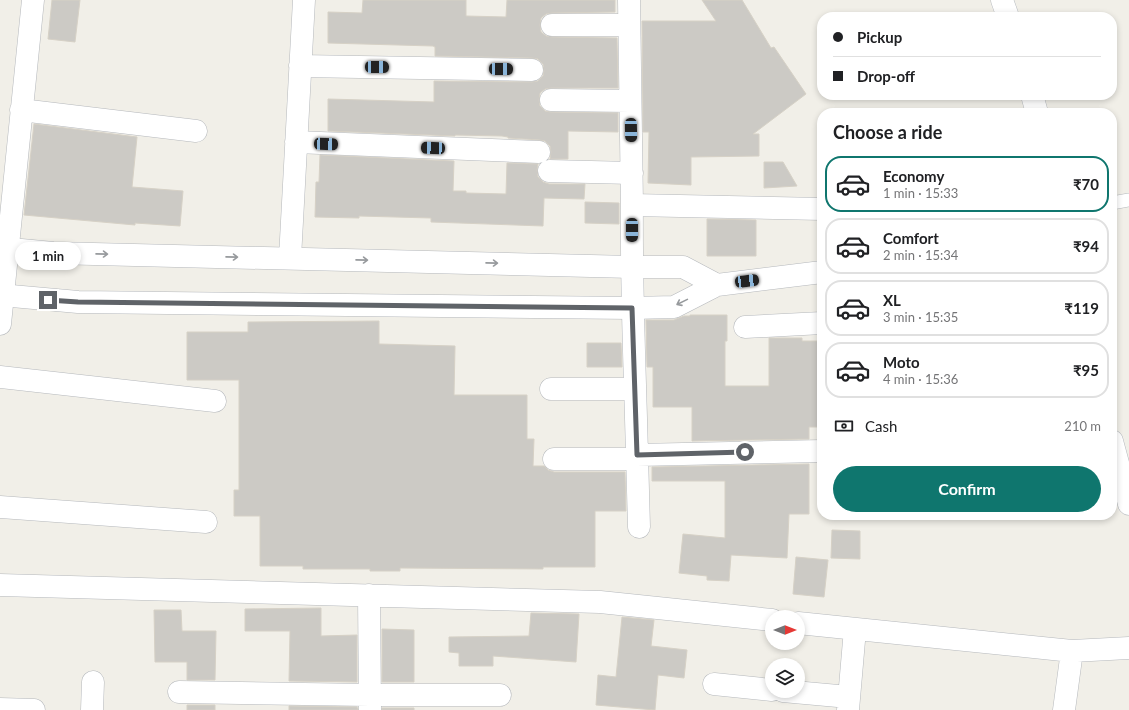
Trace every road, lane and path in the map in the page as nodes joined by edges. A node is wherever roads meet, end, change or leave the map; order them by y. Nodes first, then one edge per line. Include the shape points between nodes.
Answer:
1 (33, 0) edge
2 (304, 0) edge
3 (629, 0) edge
4 (1002, 0) edge
5 (1006, 12) edge
6 (552, 25) dead end
7 (629, 25) junction
8 (300, 66) junction
9 (532, 70) dead end
10 (552, 100) dead end
11 (630, 101) junction
12 (21, 110) junction
13 (196, 131) dead end
14 (296, 142) junction
15 (539, 152) dead end
16 (8, 166) edge
17 (549, 171) dead end
18 (632, 174) junction
19 (1129, 200) edge
20 (1117, 202) edge
21 (632, 205) junction
22 (817, 209) edge
23 (4, 248) edge
24 (290, 258) junction
25 (632, 267) junction
26 (817, 273) edge
27 (717, 285) junction
28 (1, 295) edge
29 (632, 308) junction
30 (817, 323) edge
31 (0, 324) edge
32 (745, 327) dead end
33 (0, 377) edge
34 (552, 389) dead end
35 (635, 389) junction
36 (215, 401) dead end
37 (817, 450) edge
38 (637, 457) junction
39 (554, 458) dead end
40 (1117, 460) edge
41 (1129, 504) edge
42 (0, 507) edge
43 (206, 522) dead end
44 (639, 527) dead end
45 (0, 585) edge
46 (369, 596) junction
47 (765, 619) edge
48 (805, 624) edge
49 (855, 629) junction
50 (1129, 648) edge
51 (1072, 651) junction
52 (93, 682) dead end
53 (714, 684) dead end
54 (765, 689) edge
55 (179, 692) dead end
56 (500, 695) dead end
57 (805, 695) edge
58 (370, 703) edge
59 (849, 704) edge
60 (0, 709) edge
61 (34, 710) edge
62 (92, 710) edge
63 (1064, 710) edge

1 - 12 street
2 - 8 street
3 - 7 street
4 - 5 street
6 - 7 street
7 - 11 street
8 - 9 street
8 - 14 street
10 - 11 street
11 - 18 street
12 - 13 street
12 - 16 street
14 - 15 street
14 - 24 street
16 - 23 street
17 - 18 street
18 - 21 street
19 - 20 lane
21 - 22 street
21 - 25 street
23 -> 24 street via 53,253
23 - 28 street
24 -> 25 street
25 - 27 street via 683,267
25 - 29 street
26 - 27 street
27 -> 29 street via 674,307
28 - 29 street via 78,302
28 - 31 street
29 - 35 street
30 - 32 street
33 - 36 street
34 - 35 street
35 - 38 street
37 - 38 street
38 - 39 street
38 - 44 street
40 - 41 street
42 - 43 street
45 - 46 street
46 - 47 street via 600,602
46 - 58 street
48 - 49 street
49 - 51 street
49 - 59 street
50 - 51 street
51 - 63 street
52 - 62 street
53 - 54 street
55 - 58 street
56 - 58 street
57 - 59 street
60 - 61 street

